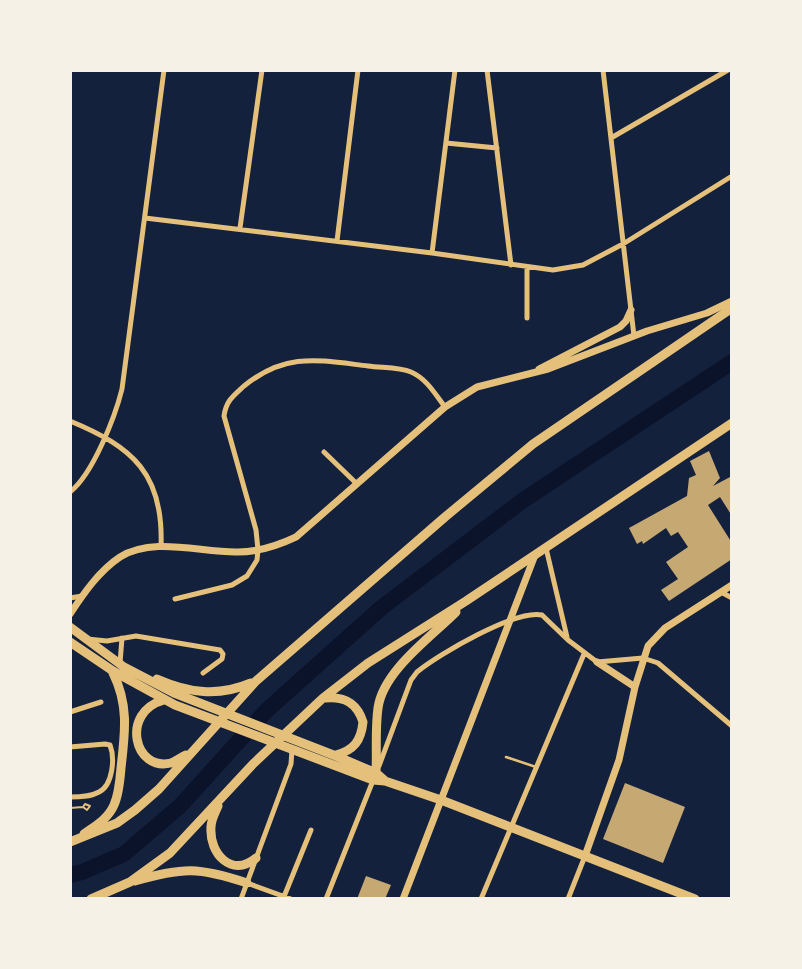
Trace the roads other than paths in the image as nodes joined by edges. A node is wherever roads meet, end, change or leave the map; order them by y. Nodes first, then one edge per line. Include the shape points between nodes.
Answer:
1 (164, 70) edge
2 (262, 70) edge
3 (358, 70) edge
4 (455, 70) edge
5 (487, 70) edge
6 (603, 70) edge
7 (728, 70) edge
8 (611, 138) junction
9 (446, 144) junction
10 (497, 149) junction
11 (732, 176) edge
12 (145, 218) junction
13 (240, 228) junction
14 (337, 241) junction
15 (623, 244) junction
16 (432, 253) junction
17 (511, 265) junction
18 (527, 268) junction
19 (732, 301) edge
20 (732, 308) edge
21 (631, 310) junction
22 (527, 318) dead end
23 (634, 337) junction
24 (527, 376) junction
25 (445, 407) junction
26 (70, 421) edge
27 (732, 423) edge
28 (105, 435) junction
29 (324, 452) dead end
30 (357, 484) junction
31 (70, 492) edge
32 (161, 547) junction
33 (546, 548) junction
34 (258, 550) junction
35 (535, 555) junction
36 (732, 585) edge
37 (721, 592) junction
38 (82, 596) junction
39 (70, 598) edge
40 (732, 598) edge
41 (175, 599) dead end
42 (466, 601) junction
43 (70, 614) edge
44 (510, 622) junction
45 (70, 627) edge
46 (122, 638) junction
47 (86, 639) junction
48 (568, 640) junction
49 (70, 642) edge
50 (584, 654) junction
51 (643, 658) junction
52 (597, 662) junction
53 (122, 665) junction
54 (113, 671) junction
55 (202, 673) dead end
56 (256, 681) junction
57 (635, 687) junction
58 (323, 698) junction
59 (164, 700) junction
60 (101, 702) dead end
61 (70, 712) edge
62 (732, 726) edge
63 (70, 747) edge
64 (288, 748) junction
65 (190, 752) junction
66 (336, 755) junction
67 (506, 757) dead end
68 (536, 766) junction
69 (375, 776) junction
70 (70, 797) edge
71 (222, 797) junction
72 (441, 800) junction
73 (510, 828) junction
74 (311, 830) dead end
75 (72, 841) edge
76 (585, 856) junction
77 (256, 858) junction
78 (130, 882) junction
79 (247, 883) junction
80 (286, 898) edge
81 (91, 899) edge
82 (241, 899) edge
83 (326, 899) edge
84 (403, 899) edge
85 (481, 899) edge
86 (568, 899) edge
87 (695, 899) edge

1 - 12 street
2 - 13 street
3 - 14 street
4 - 9 street
5 - 10 street
6 - 8 street
7 - 8 street
8 - 15 street
9 - 10 street
9 - 16 street
10 - 17 street
11 - 15 street
12 - 13 street
12 - 28 street via 122,389
13 - 14 street
14 - 16 street
15 - 18 street via 569,269
15 - 21 street
16 - 17 street
17 - 18 street
18 - 22 street
19 - 23 street
20 - 56 main road via 533,444
21 - 23 street
21 - 24 street via 620,327
23 - 24 street
24 - 25 street via 471,390
25 - 30 street
25 - 34 street via 424,380 394,369 301,361 272,367 253,379 230,398 225,416
26 - 28 street
27 - 33 main road
28 - 31 street via 85,477
28 - 32 street via 130,453 153,489 160,509
29 - 30 street
30 - 34 street via 296,537
32 - 34 street
32 - 38 street via 123,555
33 - 35 main road
33 - 48 street
34 - 41 street via 254,568 232,585
35 - 42 main road
35 - 44 street
36 - 37 street
37 - 40 street
37 - 51 street via 665,628
38 - 39 street
38 - 43 street
42 - 58 main road via 368,663
42 - 69 main road via 418,647 382,693
44 - 48 street via 529,614 542,615
44 - 69 street via 485,631 417,672
44 - 72 street
45 - 47 main road
46 - 47 street
46 - 53 street
46 - 55 street via 136,636 220,650 222,659
47 - 53 main road
48 - 50 street
49 - 54 main road
50 - 52 street
50 - 68 street
51 - 52 street
51 - 57 street
51 - 62 street via 666,667
52 - 57 street
53 - 56 main road via 193,691 227,691
53 - 66 main road via 186,698
54 - 59 main road
54 - 75 main road via 126,710 118,789 106,818
56 - 65 main road
57 - 76 street via 619,760
58 - 66 main road via 345,699 363,722 356,744
58 - 71 main road
59 - 64 main road
59 - 65 main road via 146,707 140,715 139,748 159,763
60 - 61 street
63 - 70 street via 112,747 107,785 100,792
64 - 69 main road
64 - 77 street via 291,764
65 - 75 main road via 135,810 117,823
66 - 69 main road
67 - 68 lane
68 - 73 street
69 - 72 main road
69 - 83 street
71 - 77 main road via 211,827 215,851 231,865 242,867
71 - 78 main road via 170,852
72 - 73 main road
72 - 84 street
73 - 76 main road
73 - 85 street
74 - 80 street
76 - 86 street
76 - 87 main road
77 - 79 street
78 - 79 main road via 186,869
78 - 81 main road
79 - 80 street
79 - 82 street

